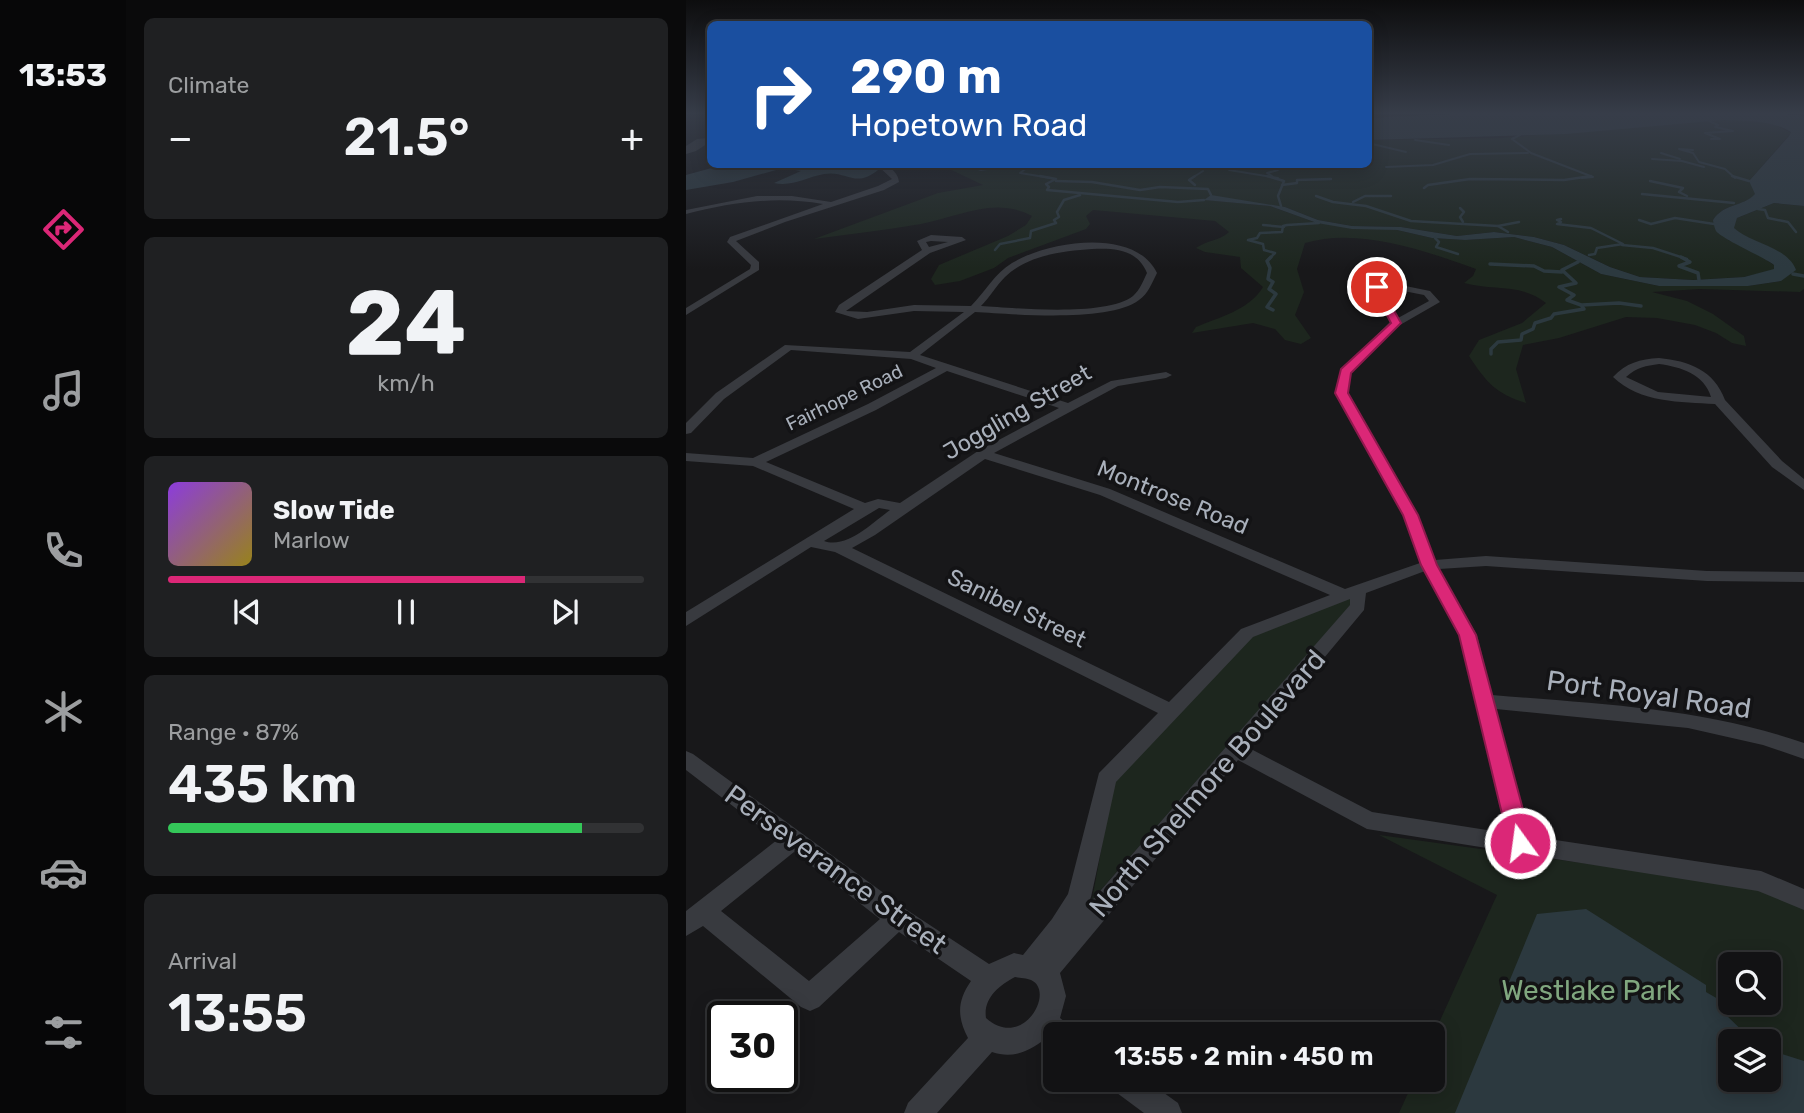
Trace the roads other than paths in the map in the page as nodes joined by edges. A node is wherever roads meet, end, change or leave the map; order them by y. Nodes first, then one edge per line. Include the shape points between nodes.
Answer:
1 (885, 168) edge
2 (833, 204) junction
3 (686, 212) edge
4 (927, 251) dead end
5 (975, 308) junction
6 (688, 309) edge
7 (1396, 323) dead end
8 (912, 356) junction
9 (948, 366) junction
10 (1166, 375) dead end
11 (1719, 401) junction
12 (1068, 407) junction
13 (686, 430) edge
14 (983, 454) junction
15 (686, 457) edge
16 (755, 461) junction
17 (1804, 486) edge
18 (865, 508) junction
19 (898, 511) junction
20 (815, 538) junction
21 (841, 548) junction
22 (1429, 565) junction
23 (1804, 578) edge
24 (1350, 592) junction
25 (686, 620) edge
26 (1485, 701) junction
27 (1171, 711) junction
28 (1236, 750) junction
29 (1804, 751) edge
30 (686, 759) edge
31 (793, 840) junction
32 (1520, 843) junction
33 (1804, 900) edge
34 (694, 918) edge
35 (898, 918) junction
36 (1037, 969) junction
37 (988, 978) junction
38 (1052, 1022) edge
39 (1043, 1030) edge
40 (987, 1037) junction
41 (1139, 1092) edge
42 (918, 1113) edge
43 (1168, 1113) edge

1 - 2 street via 896,180
2 - 3 street via 775,196
2 - 6 street via 733,239 735,249 756,264 754,270
4 - 5 street via 840,312 871,315 915,308
5 - 5 street via 1081,310 1126,303 1140,296 1152,273 1147,260 1132,250 1058,249 1026,259 1003,274
5 - 8 street
7 - 22 street via 1345,372 1342,393 1411,515
8 - 9 street
8 - 13 street via 786,348 720,396
9 - 12 street
9 - 16 street, Fairhope Road
10 - 12 street, Joggling Street via 1115,383
11 - 11 street via 1639,392 1619,377 1626,368 1646,361 1668,362 1702,374 1718,388
11 - 17 street via 1777,464
12 - 14 street, Joggling Street
14 - 19 street, Joggling Street
14 - 24 street, Montrose Road via 1105,492
15 - 16 street
16 - 18 street
18 - 19 street via 887,503
18 - 20 street
19 - 21 street, Joggling Street
20 - 21 street, Sanibel Street via 821,547
20 - 25 street
21 - 27 street, Sanibel Street
22 - 23 street, North Shelmore Boulevard via 1486,561
22 - 24 street, North Shelmore Boulevard
22 - 26 street via 1468,635
24 - 27 street, North Shelmore Boulevard via 1247,633
24 - 28 street, North Shelmore Boulevard via 1358,606
26 - 29 street, Port Royal Road via 1733,728
26 - 32 street
27 - 36 street, North Shelmore Boulevard via 1106,779 1079,897
28 - 32 street via 1367,820
28 - 36 street, North Shelmore Boulevard
30 - 31 street, Perseverance Street
31 - 34 street
31 - 35 street, Perseverance Street
32 - 33 street via 1761,881
34 - 35 street via 810,998
35 - 37 street, Perseverance Street
36 - 37 street via 1014,965
36 - 38 street via 1054,991
37 - 40 street via 975,997 972,1014
39 - 40 street via 1015,1041
40 - 42 street
41 - 43 street

